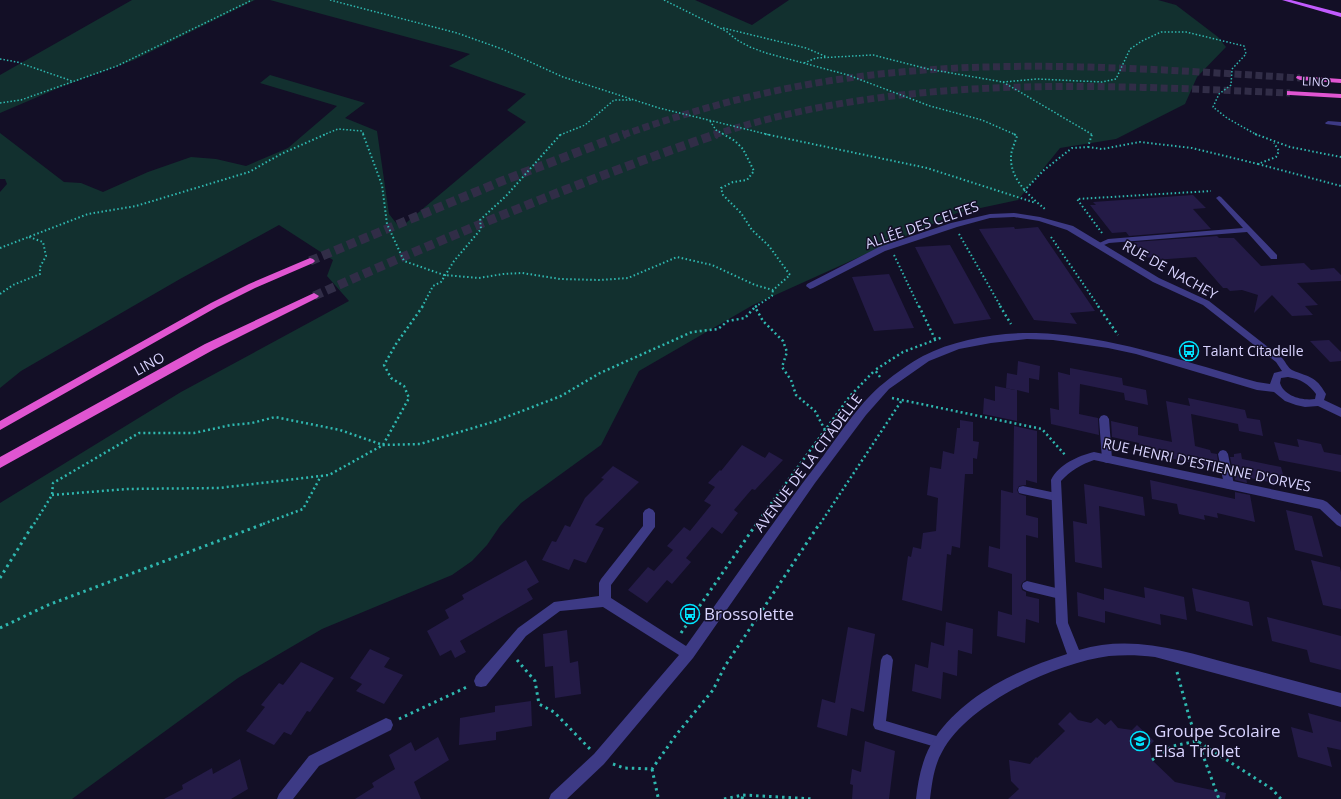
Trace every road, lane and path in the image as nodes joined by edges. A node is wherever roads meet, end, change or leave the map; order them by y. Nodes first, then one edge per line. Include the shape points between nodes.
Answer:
1 (252, 0) edge
2 (330, 0) edge
3 (664, 0) edge
4 (1285, 0) edge
5 (1341, 15) edge
6 (718, 27) junction
7 (827, 57) junction
8 (0, 59) edge
9 (804, 63) junction
10 (1300, 78) tunnel mouth
11 (73, 81) junction
12 (1341, 81) edge
13 (1003, 82) junction
14 (1290, 93) tunnel mouth
15 (1341, 96) edge
16 (633, 100) junction
17 (0, 103) edge
18 (710, 121) junction
19 (1328, 123) dead end
20 (1341, 124) edge
21 (1274, 142) junction
22 (1088, 147) junction
23 (1341, 157) edge
24 (1258, 164) junction
25 (1341, 186) edge
26 (1024, 191) junction
27 (1219, 198) joint
28 (1036, 203) junction
29 (1048, 211) dead end
30 (954, 225) junction
31 (1070, 228) joint
32 (1249, 230) junction
33 (29, 237) junction
34 (1051, 237) dead end
35 (1108, 241) junction
36 (1099, 245) junction
37 (890, 247) junction
38 (0, 248) edge
39 (1274, 257) dead end
40 (310, 261) tunnel mouth
41 (444, 275) junction
42 (810, 286) dead end
43 (773, 290) junction
44 (0, 294) edge
45 (314, 296) tunnel mouth
46 (755, 307) junction
47 (1011, 324) junction
48 (1018, 324) dead end
49 (1004, 325) dead end
50 (1111, 334) dead end
51 (948, 336) dead end
52 (935, 339) junction
53 (875, 370) junction
54 (1288, 373) junction
55 (886, 386) junction
56 (1277, 389) junction
57 (1319, 402) junction
58 (1341, 413) edge
59 (1104, 419) dead end
60 (0, 426) edge
61 (826, 430) junction
62 (383, 445) junction
63 (1223, 454) dead end
64 (1107, 459) junction
65 (0, 463) edge
66 (1075, 465) junction
67 (321, 476) junction
68 (1228, 485) junction
69 (1022, 490) dead end
70 (52, 495) junction
71 (1056, 497) junction
72 (649, 513) dead end
73 (1341, 522) edge
74 (0, 578) edge
75 (1027, 586) dead end
76 (1060, 594) junction
77 (605, 601) junction
78 (0, 628) edge
79 (673, 645) junction
80 (688, 654) junction
81 (1174, 655) junction
82 (1075, 657) junction
83 (887, 660) dead end
84 (481, 681) joint
85 (1341, 700) edge
86 (386, 725) joint
87 (1197, 741) junction
88 (940, 742) junction
89 (1152, 760) dead end
90 (652, 769) dead end
91 (742, 797) edge
92 (284, 799) edge
93 (556, 799) edge
94 (660, 799) edge
95 (724, 799) edge
96 (814, 799) edge
97 (923, 799) edge
98 (1219, 799) edge
99 (1281, 799) edge

1 - 11 path via 116,66
2 - 16 path via 457,33 502,49 563,77
3 - 6 path
4 - 5 main road
6 - 7 path via 806,48
6 - 9 path via 748,47
7 - 9 path
7 - 13 path via 873,54 928,69
8 - 11 path via 17,62
9 - 26 path via 865,80 944,111 997,125 1017,136 1011,159
10 - 12 highway, LINO
11 - 17 path via 22,100
13 - 21 path via 1102,82 1116,79 1130,49 1161,32 1186,32 1244,46 1246,54 1232,70 1231,85 1214,100 1213,107 1227,120
13 - 22 path via 1093,135
14 - 15 highway, LINO
16 - 18 path
16 - 41 path via 614,100 606,104 585,125 560,135 506,196 480,220 481,229 464,246
18 - 28 path via 758,134 927,168
18 - 43 path via 713,129 736,142 753,163 754,171 747,180 733,182 721,188 722,195 741,213 790,275
19 - 20 lane
21 - 23 path
21 - 24 path via 1279,151 1276,156
22 - 24 path via 1102,149 1140,142 1192,148
22 - 26 path via 1072,148 1044,170
24 - 25 path
26 - 28 path
27 - 32 lane
27 - 35 path via 1210,190 1077,199
28 - 29 path
30 - 31 street, ALLÉE DES CELTES via 990,216 1014,215
30 - 37 street, ALLÉE DES CELTES
30 - 47 path
31 - 36 street, RUE DE NACHEY
32 - 35 lane
32 - 39 lane
33 - 38 path
33 - 41 path via 88,214 136,206 249,172 281,154 338,129 362,131 382,185 387,224 404,261
33 - 44 path via 43,242 46,256 40,267 40,274 11,286
34 - 50 path via 1118,336
35 - 36 lane
36 - 54 street, RUE DE NACHEY via 1156,280 1206,303 1279,360
37 - 42 street, ALLÉE DES CELTES
37 - 52 path
40 - 60 highway, LINO via 214,305
41 - 43 path via 480,278 522,273 560,279 628,278 677,257 712,265 755,286
41 - 62 path via 441,282 433,286 428,299 391,350 384,365 391,378 404,386 409,398
43 - 46 path via 772,296
45 - 65 highway, LINO via 209,347
46 - 61 path via 763,320 783,341 786,352 782,367 791,380 796,395 815,411
46 - 62 path via 744,318 728,321 718,329 692,332 600,373 561,396 496,421 420,444
47 - 48 path
47 - 49 path
51 - 52 path
52 - 53 path via 904,352
53 - 55 path
53 - 61 path via 850,396
54 - 56 street via 1277,376 1274,384
54 - 57 street via 1315,384 1321,394
55 - 56 street, AVENUE DE LA CITADELLE via 926,359 957,346 1028,336 1108,345 1257,386
55 - 66 path via 890,397 1042,429
55 - 80 street, AVENUE DE LA CITADELLE via 862,412 811,480
56 - 57 street via 1287,398 1302,404
57 - 58 street
59 - 64 lane
61 - 79 path via 753,528
62 - 67 path
62 - 70 path via 340,430 275,417 194,433 139,433 53,483
63 - 68 lane
64 - 66 street, RUE HENRI D'ESTIENNE D'ORVES via 1091,457
64 - 68 street, RUE HENRI D'ESTIENNE D'ORVES
66 - 71 street, RUE HENRI D'ESTIENNE D'ORVES via 1058,476
67 - 70 path via 219,488 127,489
67 - 78 path via 303,509 48,605
68 - 73 street, RUE HENRI D'ESTIENNE D'ORVES via 1323,505
69 - 71 lane
70 - 74 path
71 - 76 street, RUE HENRI D'ESTIENNE D'ORVES
72 - 77 street via 649,527 605,583
75 - 76 lane
76 - 82 street, RUE HENRI D'ESTIENNE D'ORVES via 1062,623
77 - 79 street
77 - 84 street via 558,606 522,632
79 - 80 street
80 - 93 street, AVENUE DE LA CITADELLE via 599,759
81 - 82 street via 1117,649
81 - 85 street
81 - 87 path via 1180,688
82 - 88 street via 1013,682 976,704
83 - 88 lane via 879,725
84 - 86 path
86 - 92 street via 314,762
87 - 89 path via 1173,746
87 - 98 path
87 - 99 path via 1272,789
88 - 97 street via 929,767
90 - 94 path
91 - 95 path
91 - 96 path

